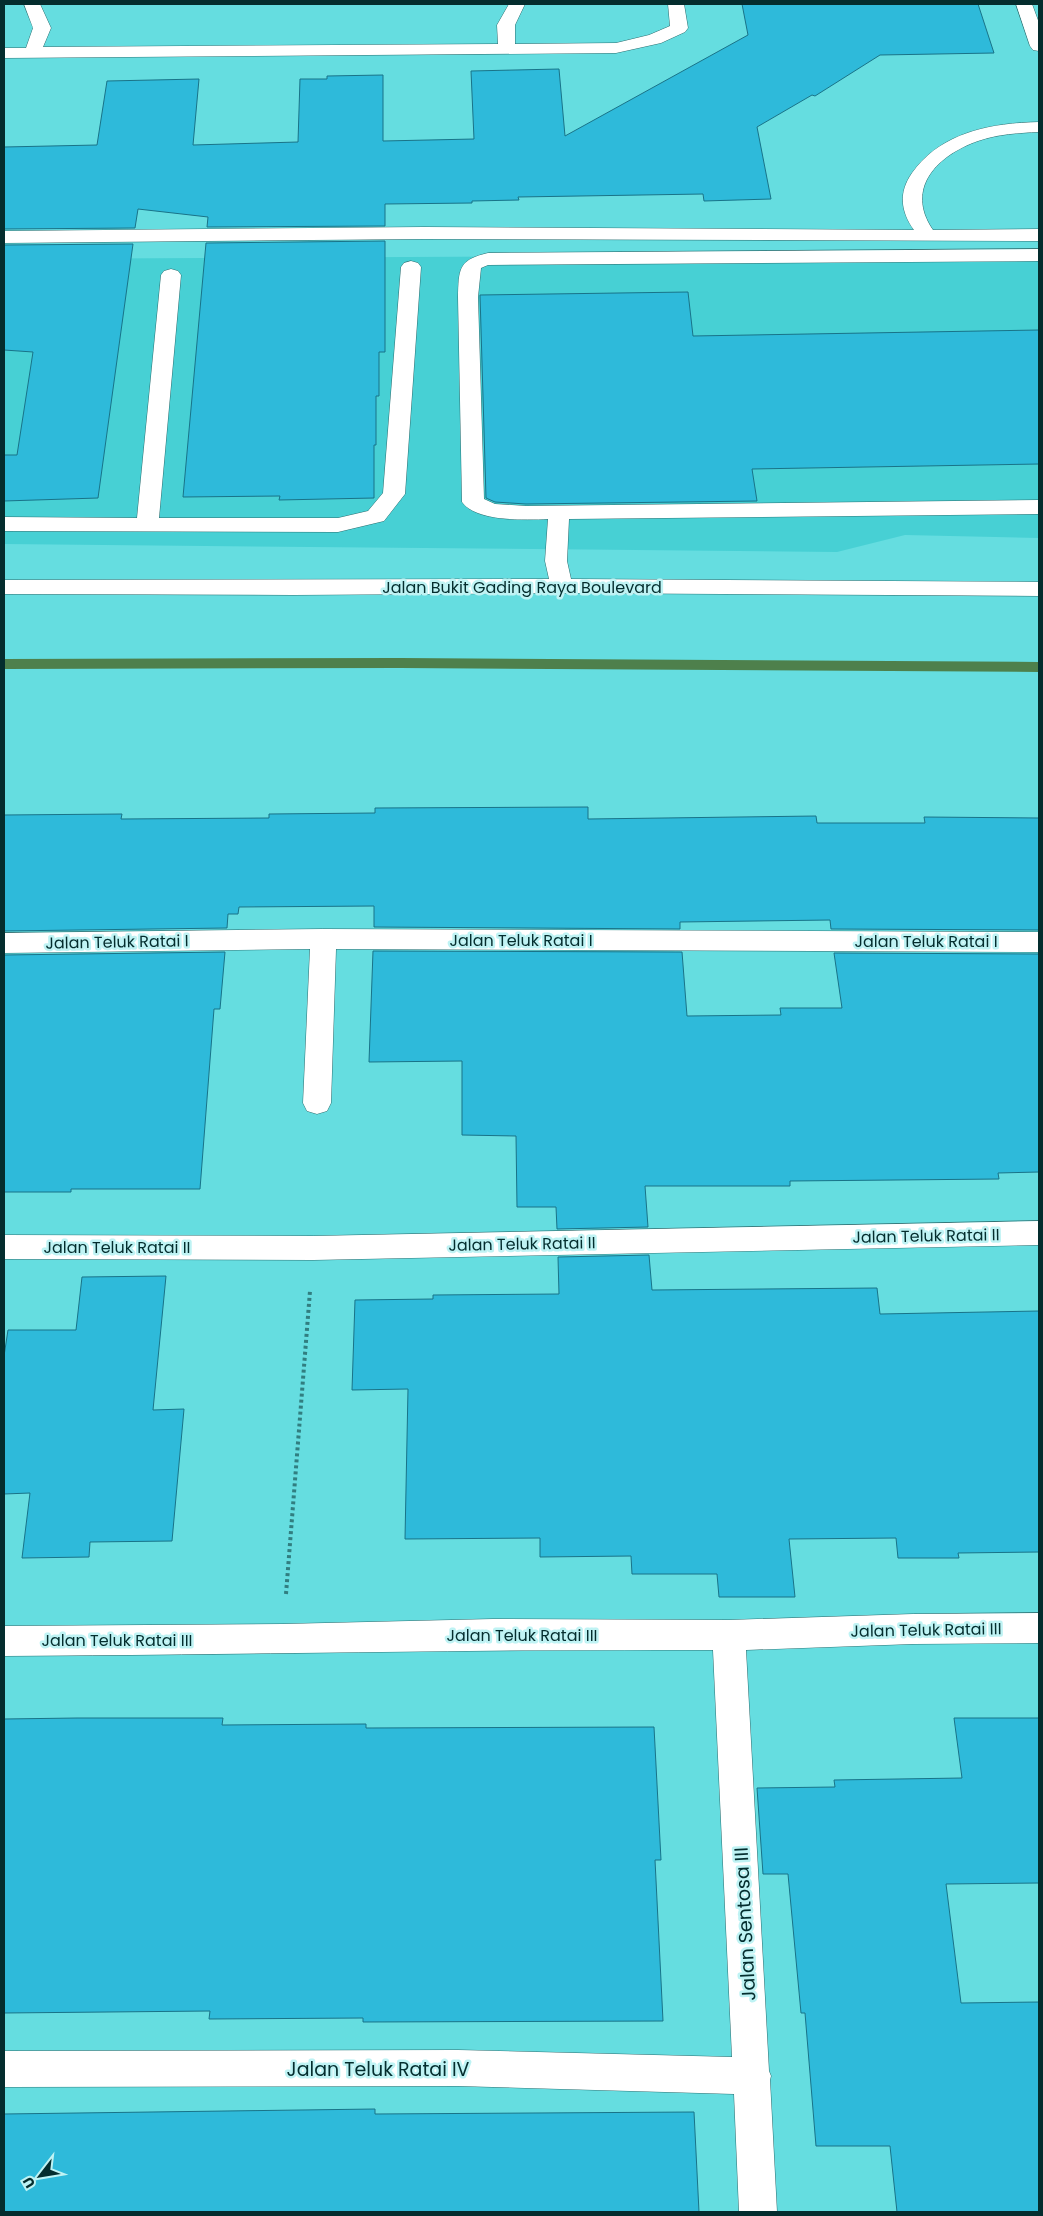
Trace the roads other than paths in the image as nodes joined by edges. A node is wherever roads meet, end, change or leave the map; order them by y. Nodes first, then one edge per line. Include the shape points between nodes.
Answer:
1 (32, 4) edge
2 (517, 4) edge
3 (676, 4) edge
4 (1024, 4) edge
5 (1039, 46) edge
6 (507, 49) junction
7 (33, 52) junction
8 (4, 53) edge
9 (1039, 127) edge
10 (1039, 234) edge
11 (927, 236) junction
12 (4, 237) edge
13 (1039, 255) edge
14 (411, 267) dead end
15 (171, 275) dead end
16 (1039, 508) edge
17 (559, 512) junction
18 (4, 524) edge
19 (147, 525) junction
20 (562, 586) junction
21 (4, 587) edge
22 (1039, 589) edge
23 (323, 939) junction
24 (1039, 942) edge
25 (4, 943) edge
26 (317, 1103) dead end
27 (1039, 1233) edge
28 (4, 1247) edge
29 (1039, 1628) edge
30 (729, 1635) junction
31 (4, 1641) edge
32 (4, 2070) edge
33 (753, 2076) junction
34 (758, 2212) edge

1 - 7 street via 42,28
2 - 6 street via 506,25
3 - 6 street via 678,28 638,44 616,48
4 - 5 street
6 - 7 street
7 - 8 street
9 - 11 street via 983,134 950,146 925,164 912,186 913,211
10 - 11 street
11 - 12 street via 424,233
13 - 17 street via 479,261 472,265 469,273 468,297 473,502 496,511
14 - 19 street via 394,494 376,516 338,525
15 - 19 street
16 - 17 street
17 - 20 street via 556,561
18 - 19 street
20 - 21 street, Jalan Bukit Gading Raya Boulevard
20 - 22 street, Jalan Bukit Gading Raya Boulevard
23 - 24 street, Jalan Teluk Ratai I
23 - 25 street, Jalan Teluk Ratai I
23 - 26 street
27 - 28 street, Jalan Teluk Ratai II via 313,1248
29 - 30 street, Jalan Teluk Ratai III
30 - 31 street, Jalan Teluk Ratai III via 493,1634
30 - 33 street, Jalan Sentosa III
32 - 33 street, Jalan Teluk Ratai IV via 458,2068
33 - 34 street, Jalan Sentosa III

